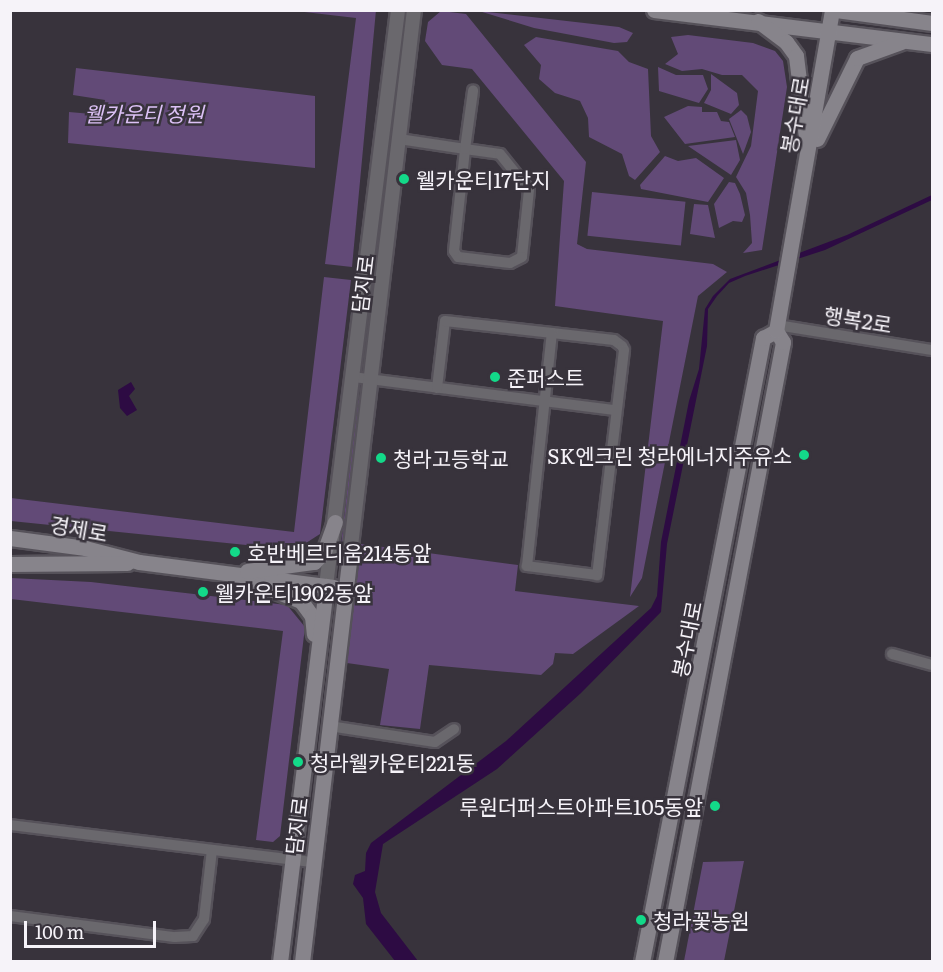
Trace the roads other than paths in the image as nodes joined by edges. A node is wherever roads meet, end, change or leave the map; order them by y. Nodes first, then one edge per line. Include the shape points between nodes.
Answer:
1 (389, 10) edge
2 (398, 10) edge
3 (414, 10) edge
4 (425, 10) edge
5 (654, 10) edge
6 (834, 10) edge
7 (909, 16) edge
8 (754, 17) edge
9 (933, 23) edge
10 (830, 30) junction
11 (906, 40) junction
12 (393, 44) junction
13 (933, 44) edge
14 (411, 48) junction
15 (473, 91) dead end
16 (399, 139) junction
17 (465, 149) junction
18 (808, 156) junction
19 (776, 328) junction
20 (552, 333) junction
21 (933, 350) edge
22 (353, 377) junction
23 (371, 379) junction
24 (437, 388) junction
25 (545, 401) junction
26 (616, 410) junction
27 (335, 522) junction
28 (10, 538) edge
29 (139, 562) junction
30 (350, 563) joint
31 (10, 564) edge
32 (226, 574) junction
33 (326, 586) junction
34 (346, 589) junction
35 (315, 652) junction
36 (892, 654) dead end
37 (933, 665) edge
38 (328, 726) junction
39 (454, 729) dead end
40 (10, 825) edge
41 (212, 850) junction
42 (293, 860) junction
43 (313, 862) junction
44 (10, 916) edge
45 (280, 962) edge
46 (302, 962) edge
47 (642, 962) edge
48 (665, 962) edge

1 - 12 street
2 - 12 street
3 - 14 street, 담지로
4 - 14 street via 414,28
5 - 8 main road
6 - 7 main road
6 - 10 main road, 봉수대로
7 - 9 main road
7 - 11 street via 888,28
8 - 10 main road
8 - 18 main road via 786,42 796,56
10 - 11 main road
10 - 18 main road, 봉수대로
11 - 13 main road
11 - 18 main road via 856,58
12 - 14 street via 399,26 405,23
12 - 22 street
14 - 16 street, 담지로
15 - 17 street
16 - 17 street
16 - 23 street, 담지로
17 - 17 street via 500,154 529,189 522,257 510,263 458,257 454,251
18 - 19 main road, 봉수대로
19 - 21 street, 행복2로
19 - 47 main road, 봉수대로 via 764,338
19 - 48 main road, 봉수대로 via 783,342
20 - 24 street via 445,321
20 - 25 street
20 - 26 street via 614,340 622,346
22 - 23 street
22 - 27 street
23 - 24 street
23 - 30 street, 담지로
24 - 25 street
25 - 26 street
25 - 26 street via 526,566 597,575
27 - 32 main road via 324,552 314,562
27 - 33 street
28 - 29 main road, 경제로 via 85,548
29 - 31 main road, 경제로
29 - 32 main road, 경제로
30 - 34 main road, 담지로
32 - 33 main road, 경제로
32 - 35 main road via 301,601 314,621
33 - 34 main road, 경제로
33 - 35 main road
34 - 38 main road, 담지로
35 - 42 main road
36 - 37 street
38 - 39 street via 435,742
38 - 43 main road, 담지로
40 - 41 street
41 - 42 street
41 - 44 street via 204,919 193,936
42 - 43 street
42 - 45 main road
43 - 46 main road, 담지로

